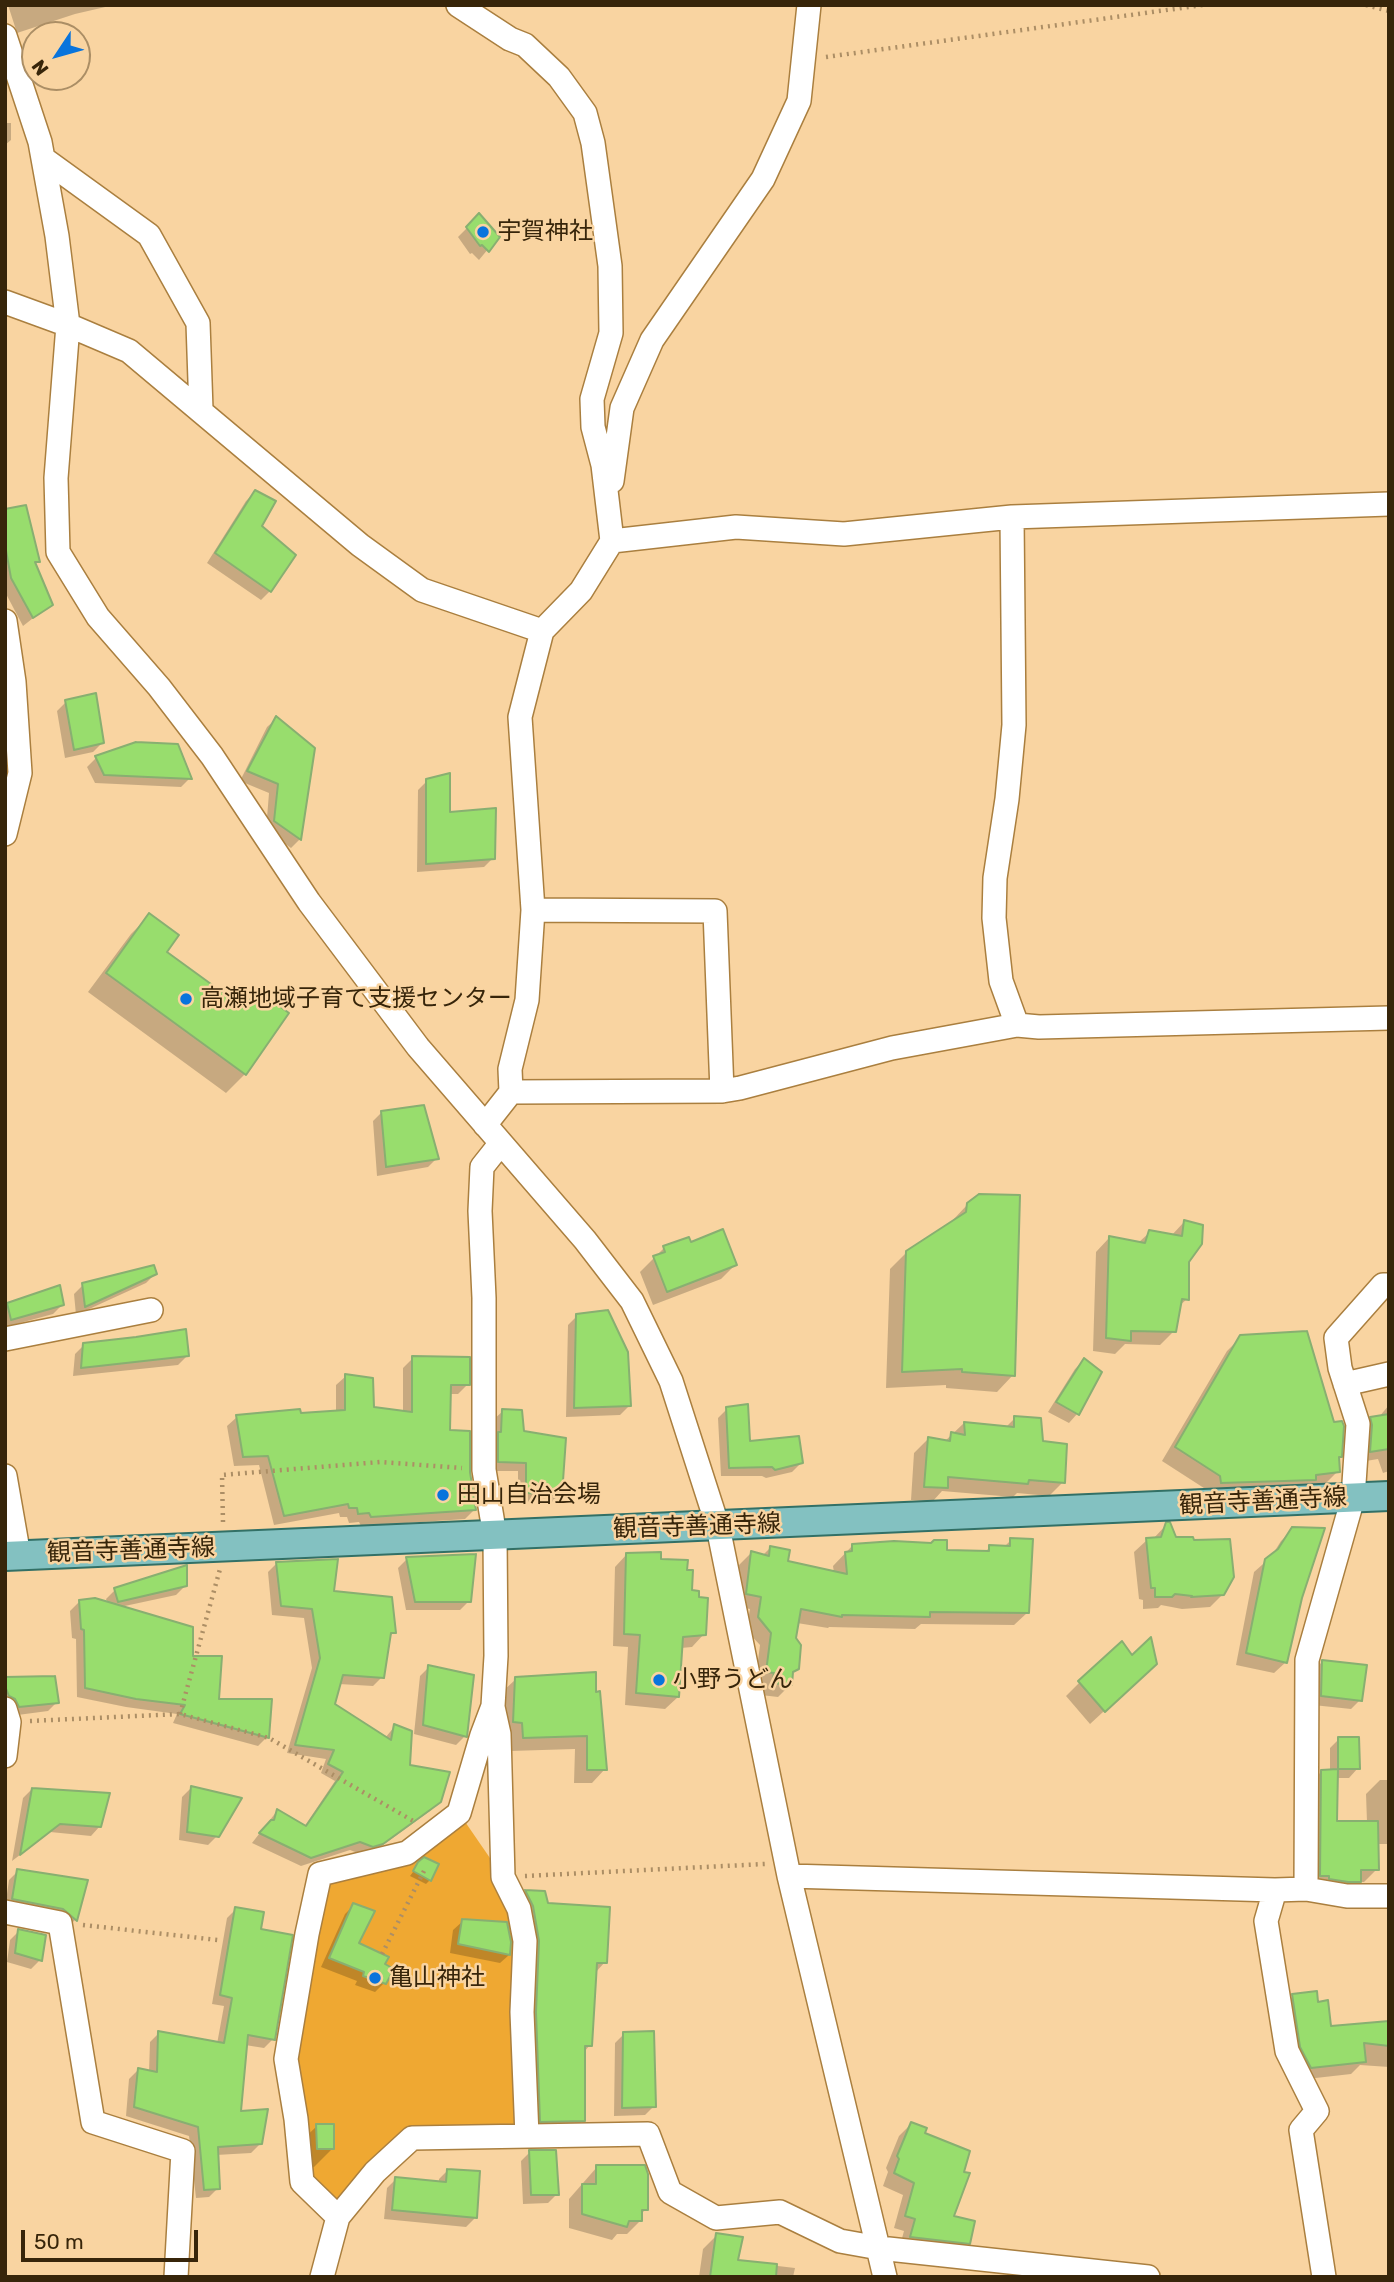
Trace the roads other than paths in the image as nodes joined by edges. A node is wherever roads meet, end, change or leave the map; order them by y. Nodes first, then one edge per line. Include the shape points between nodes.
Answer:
1 (458, 5) edge
2 (809, 5) edge
3 (5, 36) edge
4 (44, 159) junction
5 (5, 302) edge
6 (68, 325) junction
7 (201, 410) junction
8 (1389, 504) edge
9 (609, 505) junction
10 (1012, 517) junction
11 (612, 541) junction
12 (5, 621) edge
13 (542, 631) junction
14 (5, 834) edge
15 (533, 910) junction
16 (1389, 1018) edge
17 (1017, 1025) junction
18 (511, 1091) junction
19 (722, 1091) junction
20 (485, 1125) junction
21 (501, 1143) junction
22 (1389, 1285) edge
23 (151, 1310) dead end
24 (5, 1339) edge
25 (1389, 1374) edge
26 (1345, 1384) junction
27 (5, 1476) edge
28 (1389, 1496) edge
29 (1353, 1498) junction
30 (718, 1527) junction
31 (495, 1536) junction
32 (12, 1556) edge
33 (493, 1706) junction
34 (7, 1716) edge
35 (5, 1756) edge
36 (787, 1870) junction
37 (1306, 1889) junction
38 (1275, 1890) junction
39 (1389, 1896) edge
40 (5, 1912) edge
41 (527, 2136) junction
42 (338, 2217) junction
43 (879, 2248) junction
44 (176, 2277) edge
45 (322, 2277) edge
46 (885, 2277) edge
47 (1147, 2277) edge
48 (1324, 2277) edge

1 - 9 street via 525,45 559,77 585,113 610,266 611,333 592,399
2 - 9 street via 799,101 763,179 652,340 622,408
3 - 4 street
4 - 6 street
4 - 7 street via 149,235 198,323
5 - 6 street
6 - 7 street via 129,351
6 - 20 street via 56,478 58,552 98,617 212,756 309,902 418,1047
7 - 13 street via 360,545 422,590
8 - 10 street
9 - 11 street
10 - 11 street via 844,534 736,527
10 - 17 street via 1014,726 994,918 1001,981
11 - 13 street via 581,591
12 - 14 street via 20,773
13 - 15 street via 520,717
15 - 18 street via 527,1000 510,1069
15 - 19 street via 716,911
16 - 17 street
17 - 19 street via 892,1048
18 - 19 street
18 - 20 street
20 - 21 street
21 - 30 street via 632,1301 671,1381
21 - 31 street via 482,1167 480,1211 484,1469
22 - 26 street via 1383,1285 1336,1338
23 - 24 street
25 - 26 street
26 - 29 street via 1358,1424
27 - 32 street
28 - 29 main road, 観音寺善通寺線
29 - 30 main road, 観音寺善通寺線
29 - 37 street via 1307,1660
30 - 31 main road, 観音寺善通寺線
30 - 36 street
31 - 32 main road, 観音寺善通寺線
31 - 33 street
33 - 41 street via 499,1734 503,1877 519,1909 525,1941 522,2012
33 - 42 street via 459,1813 407,1853 320,1874 286,2059 302,2182
34 - 35 street
36 - 38 street
36 - 43 street
37 - 38 street
37 - 39 street via 1347,1896
38 - 48 street via 1266,1921 1287,2051 1317,2111 1301,2130
40 - 44 street via 60,1923 93,2122 183,2151
41 - 42 street via 412,2138 375,2172
41 - 43 street via 648,2134 670,2192 716,2218 780,2212 839,2241
42 - 45 street
43 - 46 street
43 - 47 street

